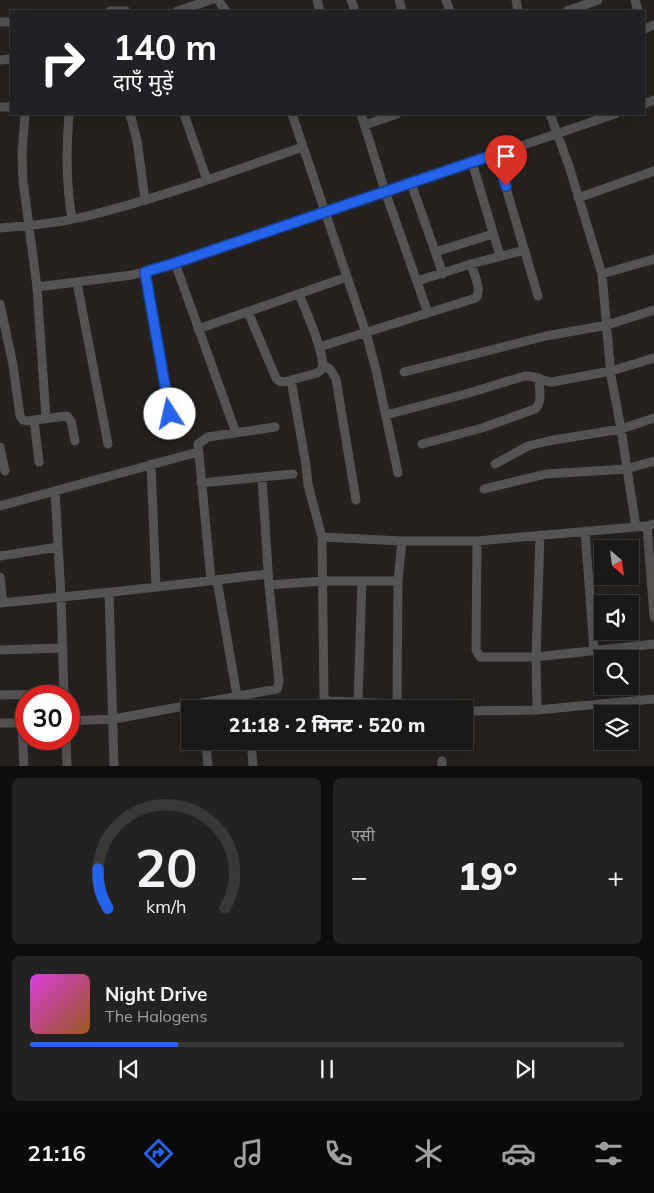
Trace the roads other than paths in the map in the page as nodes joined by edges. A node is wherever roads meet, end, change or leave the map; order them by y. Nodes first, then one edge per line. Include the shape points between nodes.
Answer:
1 (211, 0) edge
2 (598, 0) edge
3 (582, 9) edge
4 (179, 10) edge
5 (25, 115) edge
6 (69, 115) edge
7 (130, 115) edge
8 (186, 115) edge
9 (292, 115) edge
10 (361, 115) edge
11 (393, 115) edge
12 (550, 115) edge
13 (612, 115) edge
14 (364, 125) junction
15 (556, 133) junction
16 (303, 146) junction
17 (496, 154) junction
18 (472, 162) junction
19 (654, 171) edge
20 (207, 180) junction
21 (411, 183) junction
22 (385, 192) junction
23 (578, 198) junction
24 (145, 200) junction
25 (325, 212) junction
26 (72, 219) junction
27 (28, 226) junction
28 (0, 228) edge
29 (493, 234) junction
30 (525, 250) junction
31 (435, 252) junction
32 (500, 256) junction
33 (654, 259) edge
34 (175, 263) junction
35 (471, 264) junction
36 (145, 272) junction
37 (443, 274) junction
38 (602, 274) junction
39 (347, 277) junction
40 (417, 282) junction
41 (77, 283) junction
42 (37, 287) junction
43 (299, 294) junction
44 (538, 296) dead end
45 (0, 304) edge
46 (654, 310) edge
47 (248, 312) junction
48 (428, 313) junction
49 (607, 325) junction
50 (198, 329) junction
51 (366, 333) junction
52 (319, 347) junction
53 (654, 358) edge
54 (323, 365) junction
55 (611, 371) junction
56 (404, 372) dead end
57 (539, 378) junction
58 (291, 380) junction
59 (170, 414) dead end
60 (386, 414) junction
61 (46, 418) junction
62 (654, 418) edge
63 (34, 420) junction
64 (275, 426) dead end
65 (622, 428) junction
66 (236, 433) junction
67 (74, 441) dead end
68 (108, 444) dead end
69 (422, 444) dead end
70 (0, 448) edge
71 (198, 452) junction
72 (654, 461) edge
73 (39, 462) dead end
74 (151, 464) junction
75 (495, 464) dead end
76 (626, 469) junction
77 (6, 471) dead end
78 (398, 473) dead end
79 (293, 474) dead end
80 (262, 478) junction
81 (201, 483) junction
82 (484, 489) dead end
83 (55, 491) junction
84 (356, 500) dead end
85 (0, 506) edge
86 (650, 525) edge
87 (636, 527) junction
88 (584, 531) junction
89 (540, 535) junction
90 (322, 537) junction
91 (402, 541) junction
92 (477, 541) junction
93 (58, 547) junction
94 (0, 556) edge
95 (268, 574) junction
96 (0, 577) edge
97 (214, 580) junction
98 (322, 581) junction
99 (362, 581) junction
100 (398, 581) junction
101 (269, 585) junction
102 (156, 587) junction
103 (653, 587) edge
104 (109, 592) junction
105 (61, 597) junction
106 (2, 603) edge
107 (654, 617) edge
108 (654, 644) edge
109 (63, 648) junction
110 (0, 650) edge
111 (603, 650) edge
112 (594, 651) joint
113 (536, 657) junction
114 (64, 685) edge
115 (0, 695) edge
116 (15, 695) edge
117 (240, 695) junction
118 (654, 699) edge
119 (223, 700) edge
120 (242, 700) edge
121 (327, 700) edge
122 (358, 700) edge
123 (397, 700) edge
124 (181, 709) edge
125 (537, 710) junction
126 (473, 711) edge
127 (114, 718) junction
128 (80, 720) edge
129 (0, 723) edge
130 (15, 723) edge
131 (24, 750) edge
132 (66, 750) edge
133 (207, 750) edge
134 (252, 750) edge
135 (24, 766) edge
136 (67, 766) edge
137 (114, 766) edge
138 (208, 766) edge
139 (253, 766) edge

1 - 4 street
2 - 3 street
5 - 27 street via 23,172
6 - 26 street via 66,156
7 - 24 street
8 - 20 street
9 - 16 street
10 - 14 street
11 - 14 street
12 - 15 street
13 - 15 street
14 - 22 street
15 - 17 street
15 - 23 street
16 - 20 street
16 - 25 street
17 - 18 street
17 - 30 street
18 - 21 street
18 - 29 street
19 - 23 street
20 - 24 street
21 - 22 street
21 - 31 street
22 - 25 street
22 - 40 street
23 - 38 street
24 - 26 street
25 - 34 street
25 - 39 street
26 - 27 street
27 - 28 street
27 - 42 street
29 - 31 street
29 - 32 street
30 - 32 street
30 - 44 street
31 - 37 street
32 - 35 street
33 - 38 street
34 - 36 street
34 - 50 street
35 - 37 street
35 - 48 street via 478,289 476,298
36 - 41 street
36 - 59 street
37 - 40 street
38 - 49 street
39 - 43 street
39 - 51 street
40 - 48 street
41 - 42 street
41 - 68 street
42 - 61 street
43 - 47 street
43 - 52 street
45 - 63 street via 20,416 23,420
46 - 49 street
47 - 50 street
47 - 58 street via 276,378
48 - 51 street
49 - 55 street
49 - 56 street via 546,336
50 - 66 street
51 - 52 street
51 - 60 street
52 - 54 street
53 - 55 street
54 - 58 street via 317,373
54 - 84 street via 336,379
55 - 57 street via 552,382
55 - 65 street
57 - 60 street via 524,376 469,394
57 - 69 street via 540,402 534,409 482,428
58 - 90 street via 308,485
60 - 78 street
61 - 63 street
61 - 67 street via 69,418
62 - 65 street
63 - 73 street
64 - 66 street
65 - 75 street via 528,446
65 - 76 street
66 - 71 street via 208,437 198,444
70 - 77 street
71 - 74 street
71 - 81 street
72 - 76 street
74 - 83 street
74 - 102 street
76 - 82 street via 546,474
76 - 87 street
79 - 80 street
80 - 81 street
80 - 95 street
81 - 97 street
83 - 85 street
83 - 93 street
86 - 87 street
86 - 103 street
87 - 88 street
88 - 89 street
88 - 112 street
89 - 92 street
89 - 113 street
90 - 91 street
90 - 98 street
91 - 92 street
91 - 100 street
92 - 113 street via 478,655 482,658
93 - 94 street
93 - 105 street
95 - 97 street
95 - 101 street
96 - 106 street
97 - 102 street
97 - 117 street
98 - 99 street
98 - 101 street
98 - 121 street via 322,694
99 - 100 street
99 - 122 street
100 - 123 street
101 - 117 street via 278,687 274,691
102 - 104 street
103 - 107 street
104 - 105 street
104 - 127 street
105 - 106 street
105 - 109 street
108 - 111 street
109 - 110 street
109 - 114 street
112 - 113 street
113 - 125 street
115 - 116 street
117 - 119 street
117 - 120 street
118 - 125 street
124 - 127 street
125 - 126 street
127 - 128 street
127 - 137 street
129 - 130 street
131 - 135 street
132 - 136 street
133 - 138 street
134 - 139 street

